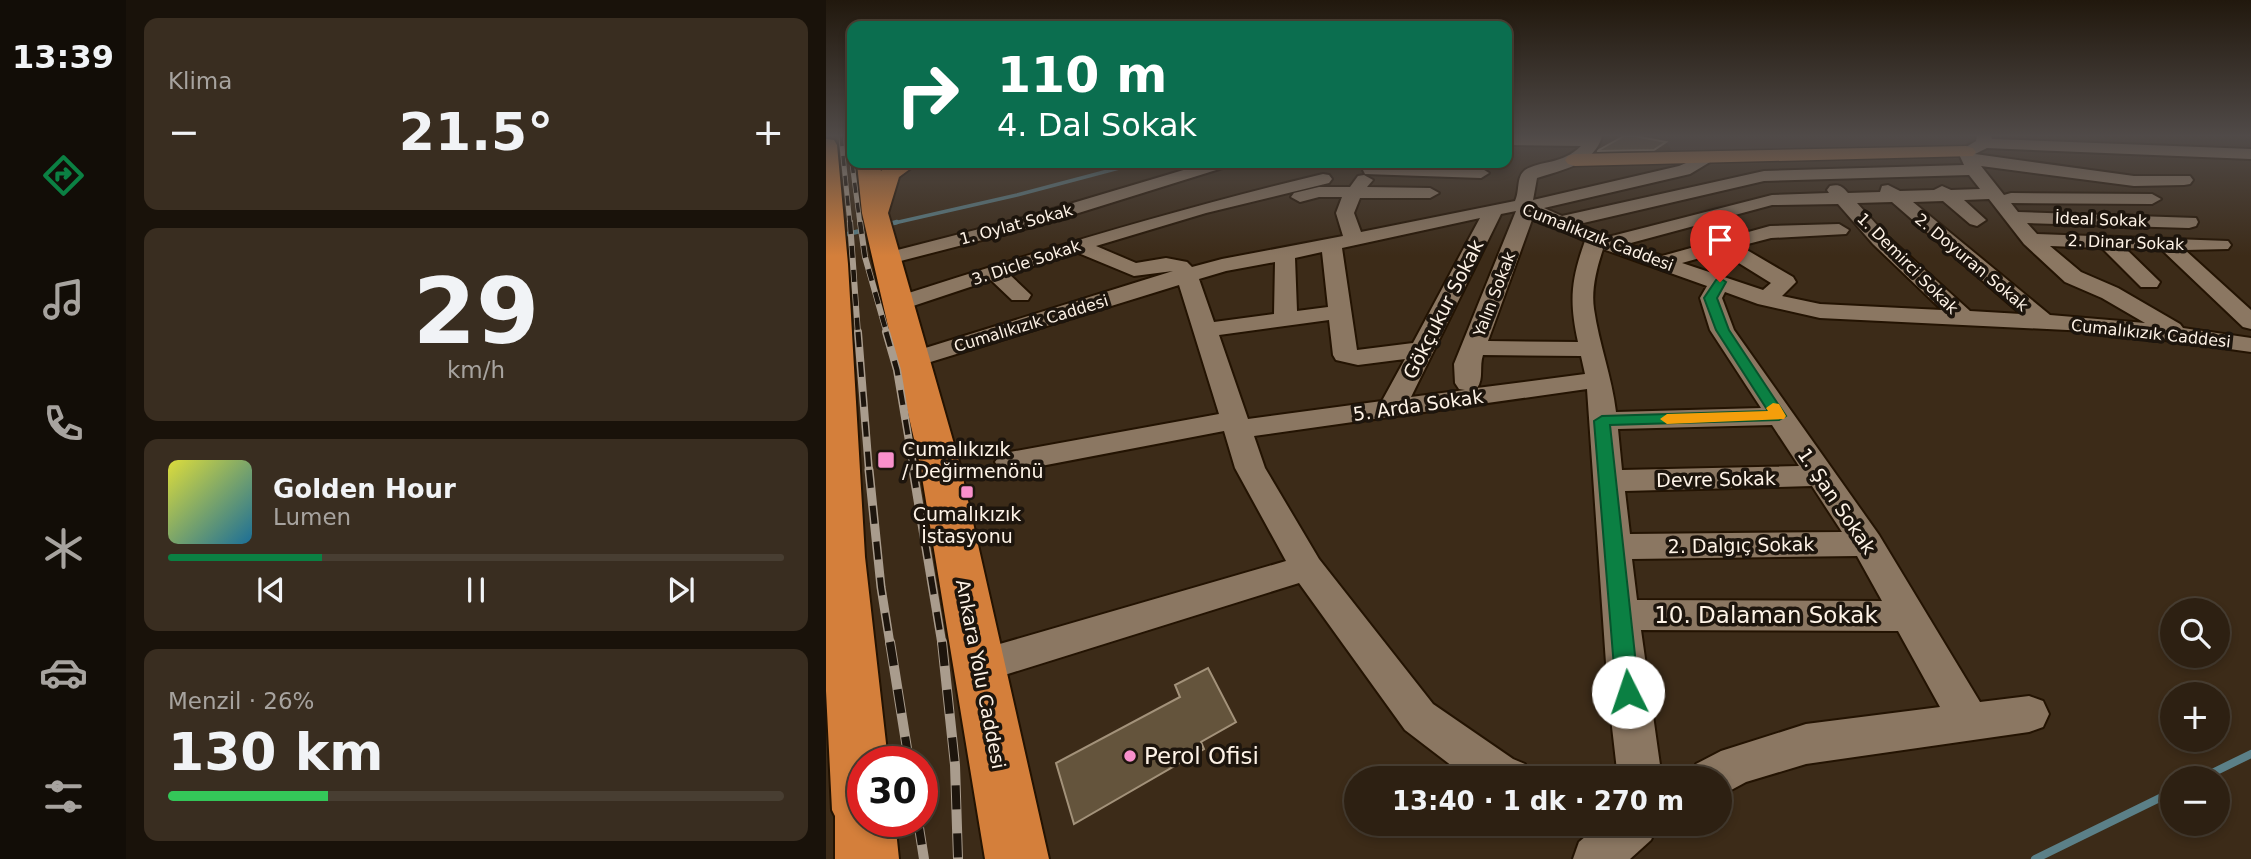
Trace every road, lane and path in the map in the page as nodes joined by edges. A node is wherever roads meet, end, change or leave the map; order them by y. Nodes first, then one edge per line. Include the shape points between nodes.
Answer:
1 (828, 176) edge
2 (870, 176) edge
3 (876, 176) edge
4 (886, 176) edge
5 (1180, 176) edge
6 (1367, 176) edge
7 (1461, 176) edge
8 (1530, 176) edge
9 (1657, 176) edge
10 (1764, 176) edge
11 (1793, 176) edge
12 (1832, 176) edge
13 (1873, 176) edge
14 (1922, 176) edge
15 (1986, 176) edge
16 (2107, 176) edge
17 (1323, 179) dead end
18 (2184, 180) dead end
19 (1356, 191) junction
20 (1430, 192) dead end
21 (1949, 196) junction
22 (1996, 196) junction
23 (1896, 198) junction
24 (1811, 199) junction
25 (1844, 199) junction
26 (2164, 199) dead end
27 (829, 204) edge
28 (875, 204) junction
29 (1524, 206) junction
30 (1486, 211) junction
31 (2012, 217) junction
32 (1977, 220) dead end
33 (1561, 222) junction
34 (2189, 222) dead end
35 (1161, 234) junction
36 (1354, 238) junction
37 (2031, 240) junction
38 (1601, 241) junction
39 (2106, 241) junction
40 (2166, 243) junction
41 (1331, 244) junction
42 (1077, 245) junction
43 (1724, 245) junction
44 (2221, 245) dead end
45 (1285, 254) junction
46 (889, 258) junction
47 (1662, 262) junction
48 (1184, 270) junction
49 (994, 272) junction
50 (1720, 282) junction
51 (2149, 282) dead end
52 (1020, 295) dead end
53 (1766, 299) junction
54 (901, 303) junction
55 (1339, 313) junction
56 (1965, 319) junction
57 (1286, 320) junction
58 (2044, 322) junction
59 (2251, 322) edge
60 (1205, 330) junction
61 (2177, 333) junction
62 (2251, 345) edge
63 (1474, 348) junction
64 (1423, 349) junction
65 (1591, 349) junction
66 (915, 359) junction
67 (1599, 380) junction
68 (1468, 383) dead end
69 (1392, 408) junction
70 (1779, 416) junction
71 (1602, 421) junction
72 (1236, 425) junction
73 (1010, 461) dead end
74 (1822, 476) junction
75 (1610, 481) junction
76 (1867, 544) junction
77 (1616, 547) junction
78 (834, 560) edge
79 (1307, 568) junction
80 (1622, 615) junction
81 (1910, 616) junction
82 (979, 666) junction
83 (2029, 713) dead end
84 (1970, 722) junction
85 (848, 746) edge
86 (1487, 766) edge
87 (1638, 766) edge
88 (1732, 767) edge
89 (1622, 836) edge
90 (861, 837) edge
91 (867, 859) edge
92 (1017, 859) edge
93 (1596, 859) edge

1 - 27 highway
2 - 28 highway, Ankara Yolu Caddesi
3 - 28 highway
4 - 28 highway via 886,193
5 - 46 street, 1. Oylat Sokak
6 - 19 street
7 - 30 street
8 - 29 street, Yalın Sokak
9 - 29 street
10 - 33 street
11 - 24 street
12 - 25 street, 1. Demirci Sokak
13 - 23 street, 2. Doyuran Sokak
14 - 21 street
15 - 22 street
16 - 18 street via 2134,181
17 - 35 street, 3. Dicle Sokak
19 - 20 street
19 - 35 street via 1319,192
19 - 36 street via 1343,217
21 - 22 street
21 - 23 street
21 - 32 street
22 - 26 street
22 - 31 street
23 - 25 street
23 - 58 street, 2. Doyuran Sokak
24 - 25 street
24 - 38 street via 1772,200
24 - 43 street via 1839,230 1770,232
25 - 56 street, 1. Demirci Sokak via 1880,240
27 - 78 highway via 834,264
28 - 46 highway, Ankara Yolu Caddesi
29 - 30 street, Cumalıkızık Caddesi
29 - 33 street, Cumalıkızık Caddesi
29 - 63 street, Yalın Sokak
30 - 36 street, Cumalıkızık Caddesi
30 - 64 street, Gökçukur Sokak
31 - 34 street, İdeal Sokak
31 - 37 street
33 - 38 street, Cumalıkızık Caddesi
35 - 42 street, 3. Dicle Sokak
35 - 48 street
36 - 41 street, Cumalıkızık Caddesi
37 - 39 street, 2. Dinar Sokak
37 - 61 street via 2073,277
38 - 47 street, Cumalıkızık Caddesi
38 - 65 street via 1586,267 1583,307
39 - 40 street, 2. Dinar Sokak
39 - 51 street
40 - 44 street, 2. Dinar Sokak
40 - 59 street
41 - 45 street, Cumalıkızık Caddesi
41 - 55 street
42 - 48 street via 1134,270 1166,264
42 - 49 street, 3. Dicle Sokak
43 - 47 street
43 - 53 street via 1784,282
45 - 48 street, Cumalıkızık Caddesi
45 - 57 street
46 - 54 highway, Ankara Yolu Caddesi
47 - 50 street, Cumalıkızık Caddesi
48 - 60 street
48 - 66 street, Cumalıkızık Caddesi
49 - 52 street
49 - 54 street, 3. Dicle Sokak
50 - 53 street, Cumalıkızık Caddesi
50 - 70 street, 1. Şan Sokak via 1711,298 1723,330
53 - 56 street, Cumalıkızık Caddesi via 1820,311
54 - 66 highway, Ankara Yolu Caddesi
55 - 57 street
55 - 64 street via 1345,355 1358,358
56 - 58 street, Cumalıkızık Caddesi
57 - 60 street
58 - 61 street, Cumalıkızık Caddesi
60 - 72 street
61 - 62 street, Cumalıkızık Caddesi
63 - 65 street
63 - 68 street, Yalın Sokak via 1467,364
64 - 69 street, Gökçukur Sokak
65 - 67 street
66 - 82 highway, Ankara Yolu Caddesi
67 - 69 street, 5. Arda Sokak
67 - 71 street
69 - 72 street, 5. Arda Sokak
70 - 71 street
70 - 74 street, 1. Şan Sokak
71 - 75 street
72 - 73 street, 5. Arda Sokak
72 - 79 street via 1250,468
74 - 75 street, Devre Sokak
74 - 76 street, 1. Şan Sokak
75 - 77 street
76 - 77 street, 2. Dalgıç Sokak
76 - 81 street, 1. Şan Sokak
77 - 80 street
78 - 85 highway
79 - 82 street
79 - 86 street via 1419,717
80 - 81 street, 10. Dalaman Sokak
80 - 87 street
81 - 84 street, 1. Şan Sokak
82 - 92 highway, Ankara Yolu Caddesi
83 - 84 street
84 - 88 street via 1806,744
89 - 93 street
90 - 91 highway

